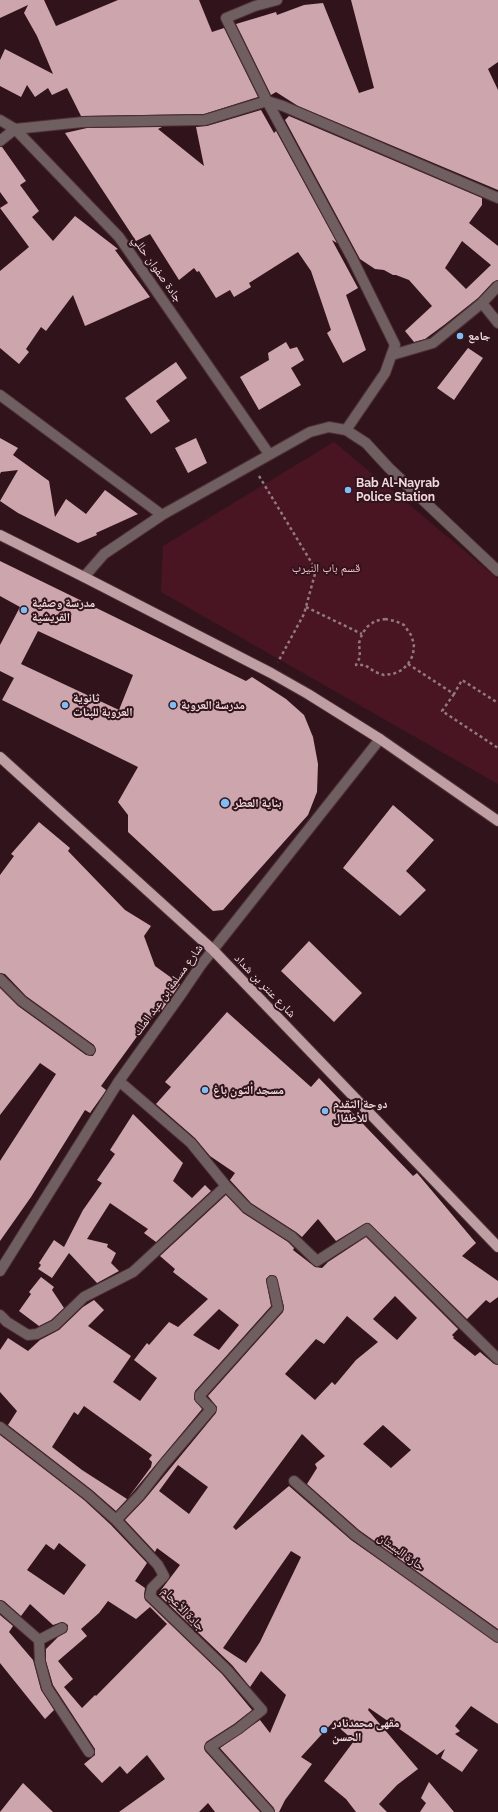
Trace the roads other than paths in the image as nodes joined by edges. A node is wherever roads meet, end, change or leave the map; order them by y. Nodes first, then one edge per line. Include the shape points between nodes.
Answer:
1 (277, 0) edge
2 (267, 101) junction
3 (0, 120) edge
4 (15, 129) junction
5 (0, 141) edge
6 (498, 198) edge
7 (498, 286) edge
8 (482, 303) junction
9 (498, 323) edge
10 (392, 355) junction
11 (0, 395) edge
12 (346, 430) junction
13 (269, 454) junction
14 (162, 514) junction
15 (0, 535) edge
16 (498, 571) edge
17 (84, 577) junction
18 (380, 740) junction
19 (0, 757) edge
20 (498, 821) edge
21 (213, 950) junction
22 (0, 979) edge
23 (90, 1050) dead end
24 (119, 1080) junction
25 (226, 1186) junction
26 (498, 1247) edge
27 (0, 1271) edge
28 (272, 1281) dead end
29 (0, 1315) edge
30 (498, 1359) edge
31 (0, 1427) edge
32 (294, 1481) dead end
33 (116, 1520) junction
34 (0, 1606) edge
35 (62, 1628) dead end
36 (498, 1637) edge
37 (39, 1640) junction
38 (89, 1752) dead end
39 (269, 1812) edge

1 - 2 street via 226,18
2 - 4 street via 205,120 83,122
2 - 6 street
2 - 10 street via 395,345
3 - 4 street, جادة صفوان حللي
4 - 5 street
4 - 13 street, جادة صفوان حللي via 119,237
7 - 8 street
8 - 9 street
8 - 10 street via 432,343
10 - 12 street via 385,373
11 - 14 street
12 - 13 street via 329,427 310,432
12 - 16 street via 366,443 388,468
13 - 14 street
14 - 17 street via 104,554
15 - 17 main road
17 - 18 main road via 270,673
18 - 20 main road
18 - 21 street, شارع مسلمة بن عبد الملك
19 - 21 main road, شارع عنتر بن شداد
21 - 24 street, شارع مسلمة بن عبد الملك
21 - 26 main road, شارع عنتر بن شداد
22 - 23 street via 22,1001
24 - 25 street via 191,1143
24 - 27 street, شارع مسلمة بن عبد الملك
25 - 29 street via 134,1272 84,1297 55,1325 37,1334 28,1335
25 - 30 street via 248,1208 292,1237 317,1261 366,1229
28 - 33 street via 278,1308 200,1395 211,1410
31 - 33 street, جادة الأعجام
32 - 36 street, حارة البستان via 355,1535
33 - 39 street, جادة الأعجام via 158,1565 164,1576 152,1588 150,1596 227,1670 262,1710 210,1747
34 - 37 street
35 - 37 street
37 - 38 street via 40,1662 47,1688

